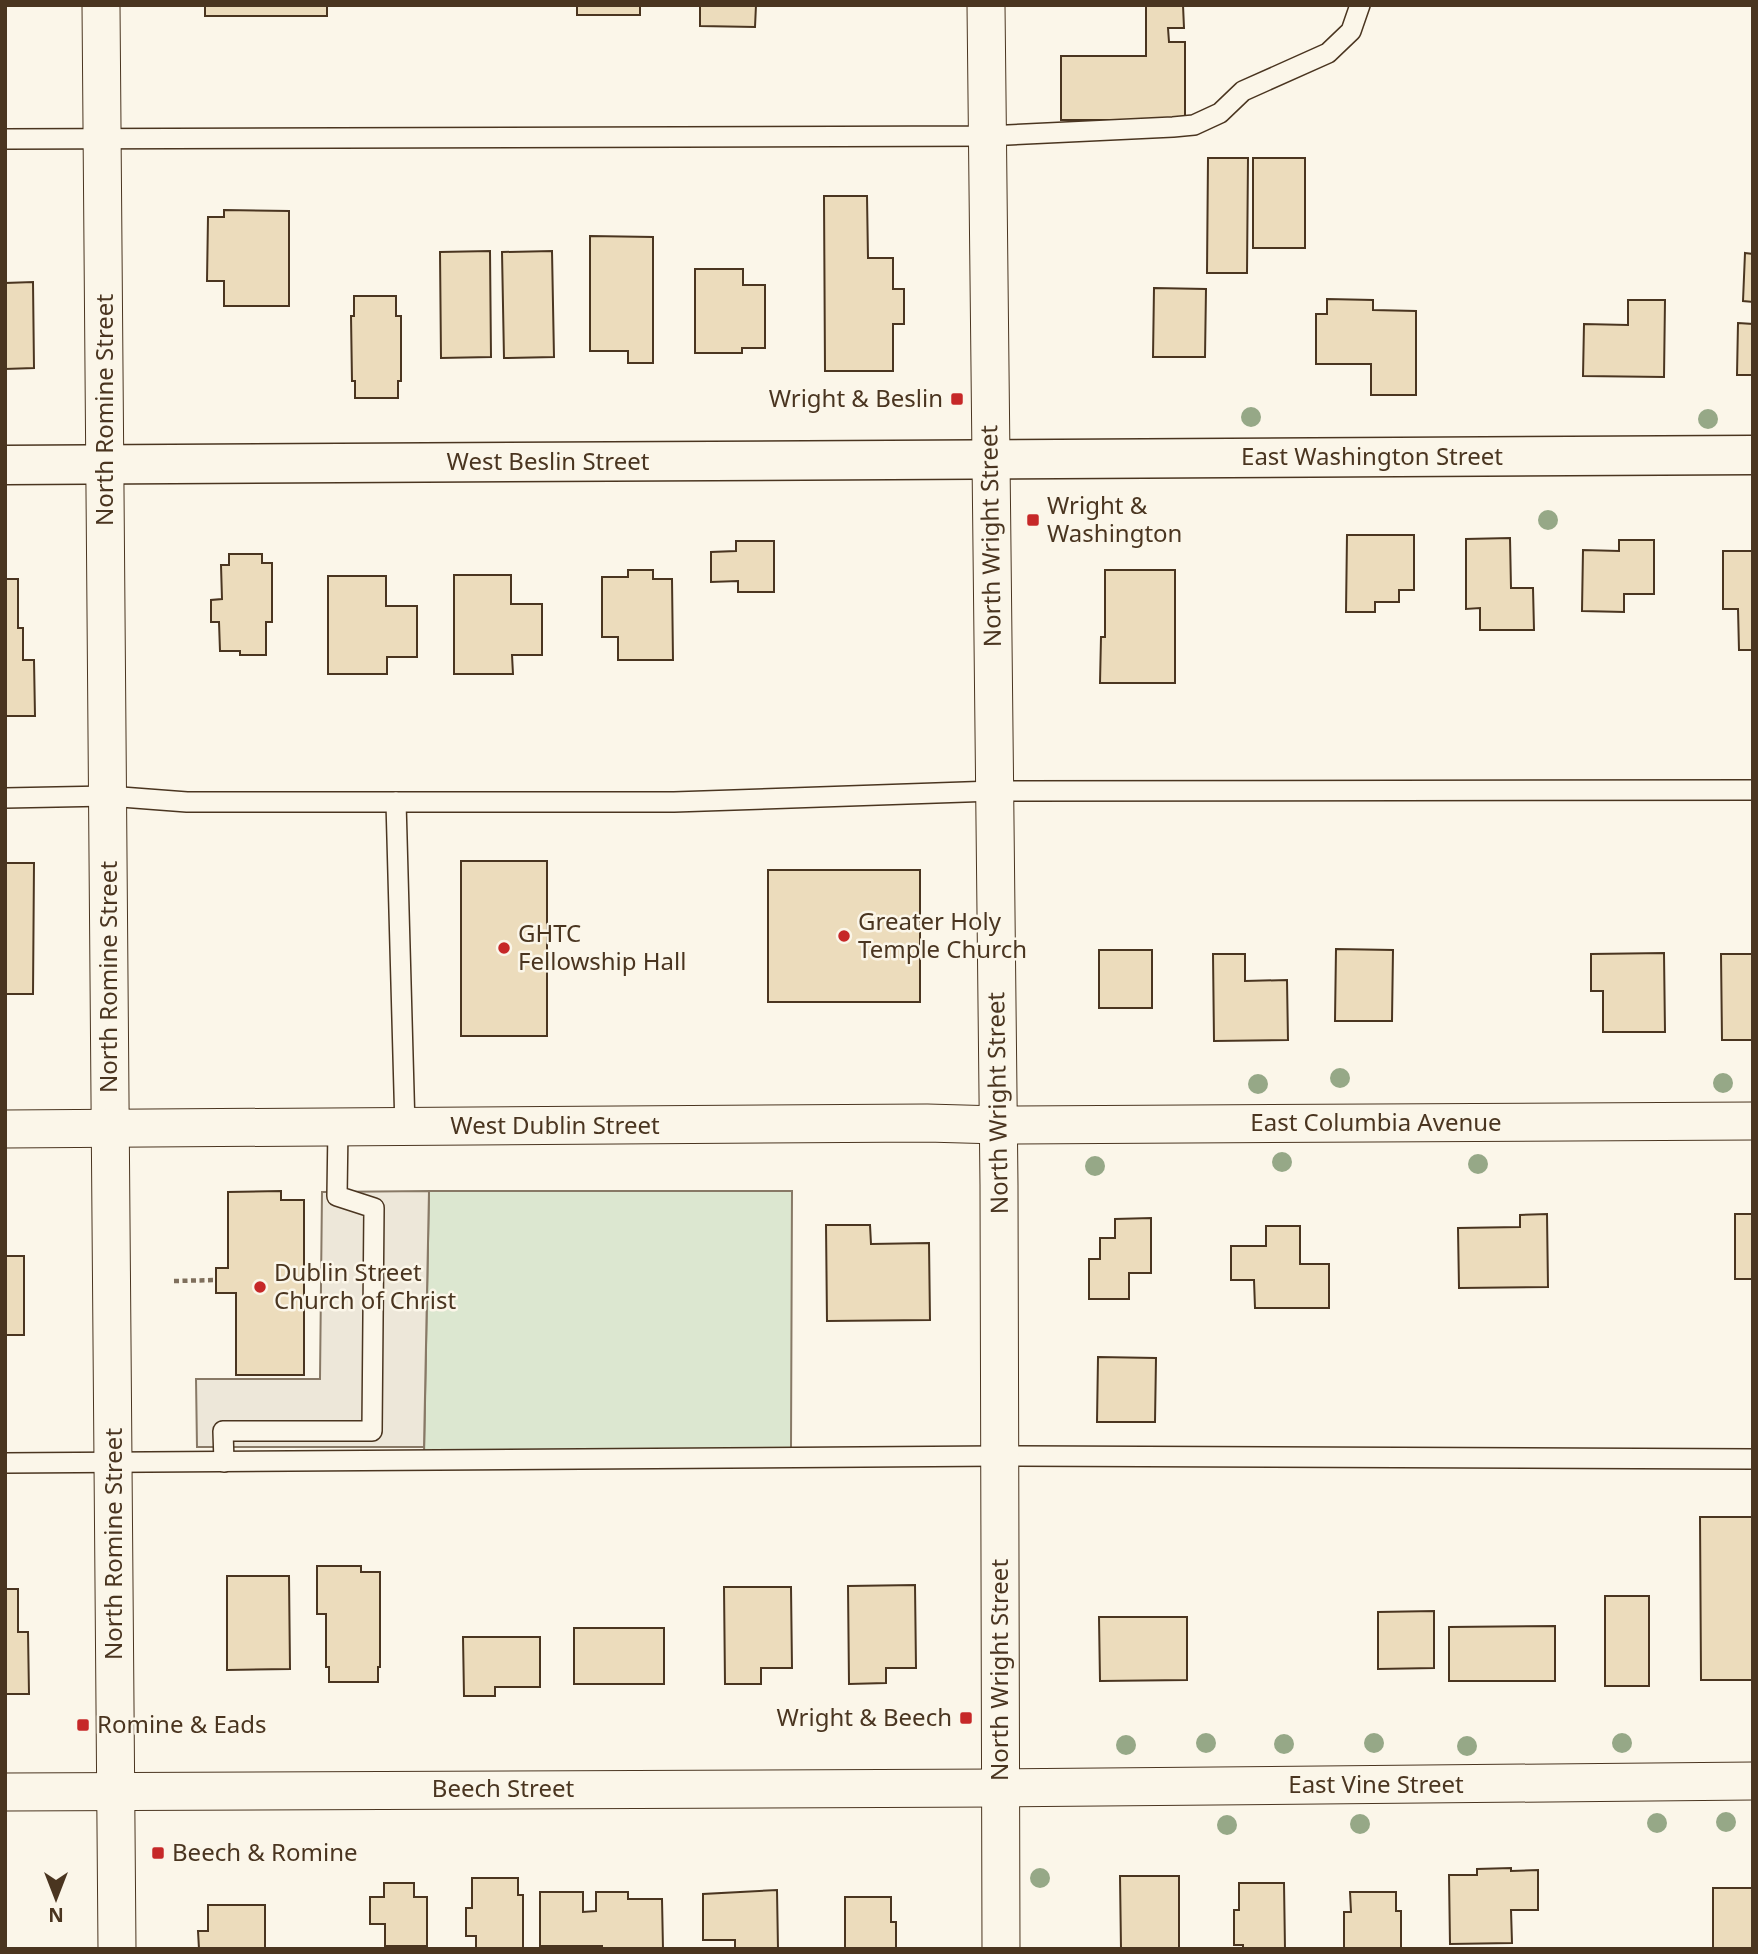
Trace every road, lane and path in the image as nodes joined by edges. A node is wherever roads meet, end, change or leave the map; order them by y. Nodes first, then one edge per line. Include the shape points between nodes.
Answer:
1 (101, 5) edge
2 (986, 5) edge
3 (1360, 5) edge
4 (987, 136) junction
5 (5, 139) edge
6 (103, 139) junction
7 (1753, 455) edge
8 (990, 459) junction
9 (105, 464) junction
10 (5, 465) edge
11 (1753, 790) edge
12 (994, 791) junction
13 (108, 796) junction
14 (5, 798) edge
15 (396, 802) junction
16 (1753, 1121) edge
17 (999, 1125) junction
18 (338, 1127) junction
19 (111, 1128) junction
20 (405, 1128) junction
21 (5, 1129) edge
22 (216, 1280) dead end
23 (174, 1281) dead end
24 (999, 1456) junction
25 (1753, 1459) edge
26 (114, 1462) junction
27 (224, 1462) junction
28 (5, 1463) edge
29 (1753, 1781) edge
30 (1000, 1788) junction
31 (5, 1792) edge
32 (116, 1793) junction
33 (117, 1949) edge
34 (1001, 1949) edge

1 - 6 street, North Romine Street
2 - 4 street, North Wright Street
3 - 4 lane via 1351,31 1328,53 1243,91 1220,113 1194,125
4 - 6 lane
4 - 8 street, North Wright Street
5 - 6 lane
6 - 9 street, North Romine Street
7 - 8 street, East Washington Street
8 - 9 street, West Beslin Street
8 - 12 street, North Wright Street
9 - 10 street, West Beslin Street
9 - 13 street, North Romine Street
11 - 12 lane
12 - 15 lane via 674,802
12 - 17 street, North Wright Street
13 - 14 lane
13 - 15 lane via 187,802
13 - 19 street, North Romine Street
15 - 20 lane
16 - 17 street, East Columbia Avenue
17 - 20 street, West Dublin Street
17 - 24 street, North Wright Street
18 - 19 street, West Dublin Street
18 - 20 street, West Dublin Street
18 - 27 lane via 337,1196 374,1208 372,1431 223,1431
19 - 21 street, West Dublin Street
19 - 26 street, North Romine Street
22 - 23 path
24 - 25 lane
24 - 27 lane
24 - 30 street, North Wright Street
26 - 27 lane
26 - 28 lane
26 - 32 street, North Romine Street
29 - 30 street, East Vine Street
30 - 32 street, Beech Street
30 - 34 street, North Wright Street
31 - 32 street, Beech Street
32 - 33 street, North Romine Street

